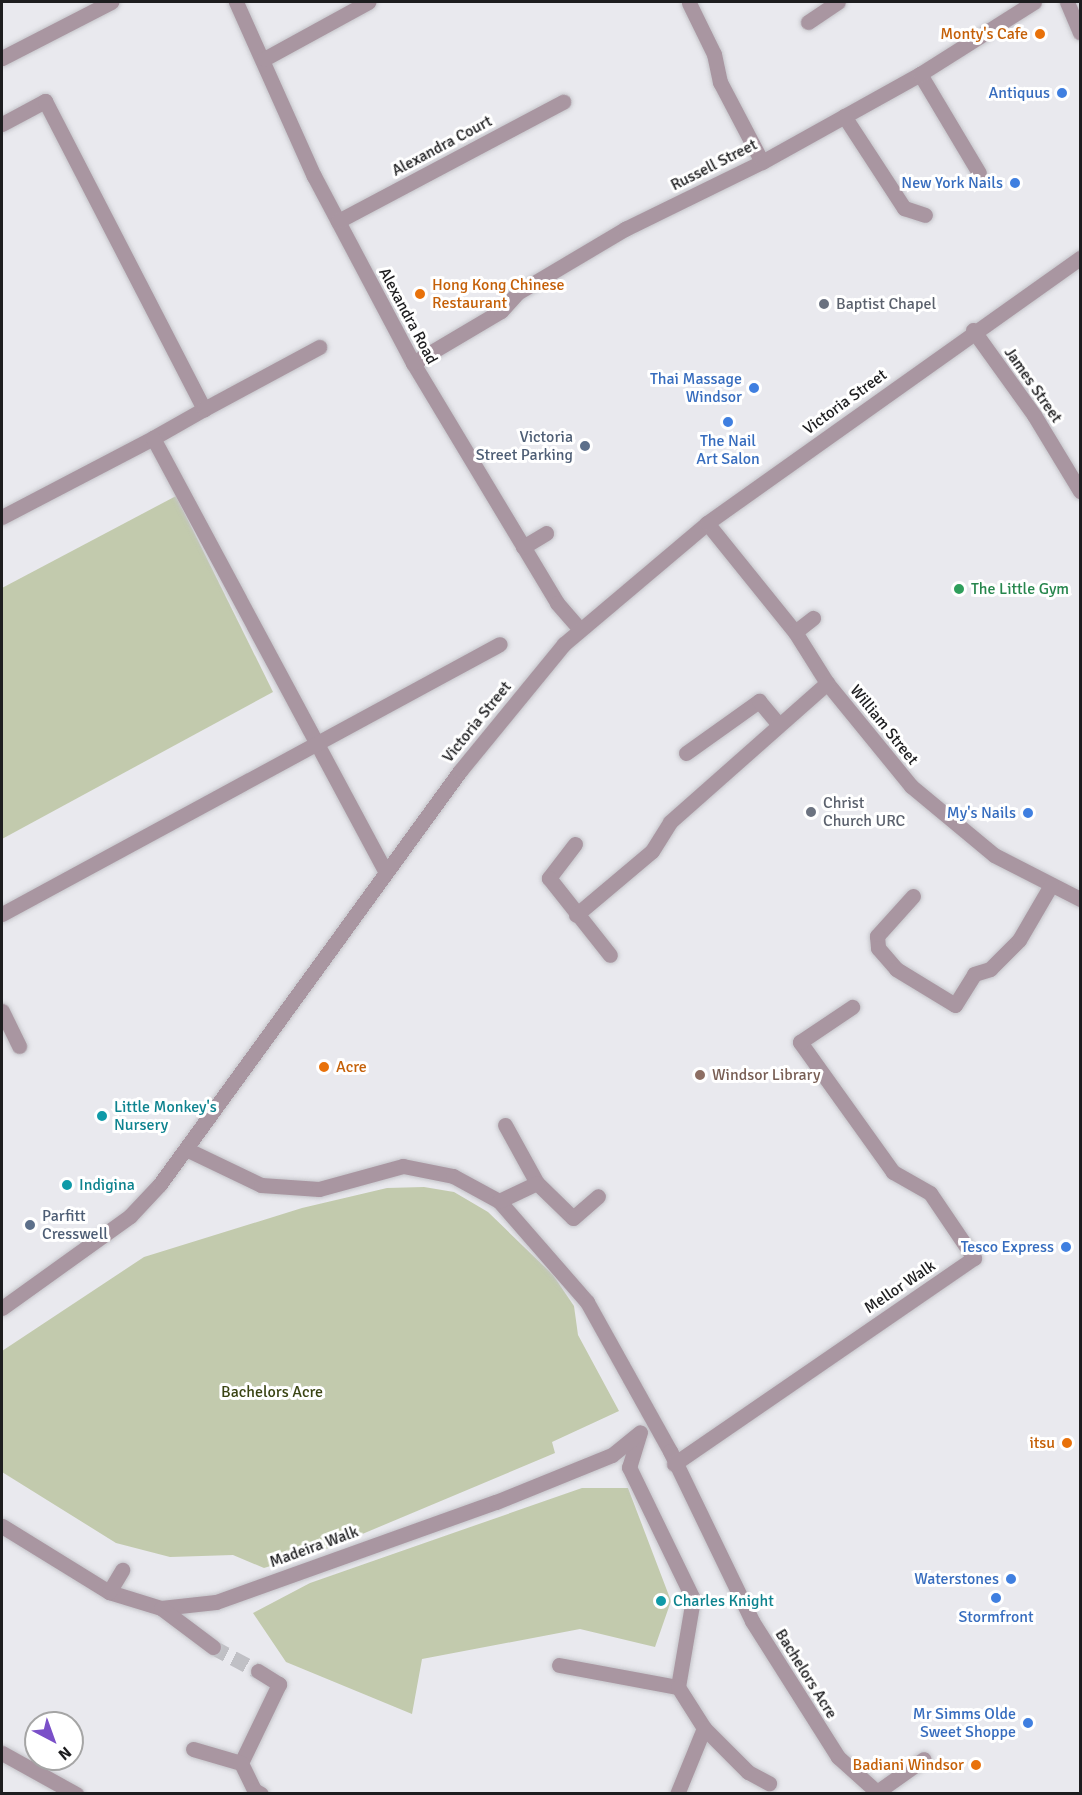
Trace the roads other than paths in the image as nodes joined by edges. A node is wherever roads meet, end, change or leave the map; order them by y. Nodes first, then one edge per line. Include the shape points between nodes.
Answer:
1 (111, 2) edge
2 (236, 2) edge
3 (368, 2) edge
4 (838, 2) edge
5 (1034, 2) edge
6 (1067, 2) edge
7 (689, 3) dead end
8 (808, 22) dead end
9 (1080, 32) edge
10 (2, 58) edge
11 (264, 59) junction
12 (920, 74) junction
13 (563, 102) dead end
14 (844, 116) junction
15 (2, 124) edge
16 (762, 162) junction
17 (979, 173) dead end
18 (925, 215) dead end
19 (338, 221) junction
20 (1080, 258) edge
21 (973, 330) junction
22 (319, 347) dead end
23 (412, 363) junction
24 (204, 409) junction
25 (153, 438) junction
26 (1080, 491) edge
27 (2, 517) edge
28 (707, 523) junction
29 (546, 533) dead end
30 (523, 547) junction
31 (813, 618) dead end
32 (580, 629) junction
33 (795, 632) junction
34 (500, 644) dead end
35 (826, 683) junction
36 (779, 725) junction
37 (316, 744) junction
38 (686, 753) dead end
39 (575, 844) dead end
40 (386, 873) junction
41 (1051, 885) junction
42 (913, 896) dead end
43 (1080, 899) edge
44 (2, 915) edge
45 (576, 915) junction
46 (610, 955) dead end
47 (852, 1007) dead end
48 (2, 1011) edge
49 (19, 1046) dead end
50 (505, 1125) dead end
51 (188, 1150) junction
52 (537, 1183) junction
53 (598, 1196) dead end
54 (499, 1201) junction
55 (2, 1308) edge
56 (647, 1414) junction
57 (640, 1432) junction
58 (674, 1464) junction
59 (2, 1526) edge
60 (122, 1570) dead end
61 (108, 1592) junction
62 (161, 1608) junction
63 (213, 1647) tunnel mouth
64 (559, 1665) dead end
65 (258, 1671) tunnel mouth
66 (678, 1687) junction
67 (704, 1728) junction
68 (193, 1749) dead end
69 (2, 1753) edge
70 (924, 1759) dead end
71 (241, 1763) junction
72 (769, 1783) dead end
73 (255, 1792) edge
74 (76, 1794) edge
75 (678, 1794) edge

1 - 10 street
2 - 11 street, Alexandra Road
3 - 11 street
4 - 8 street
5 - 12 street, Russell Street
6 - 9 street
7 - 16 street via 714,54 720,82
11 - 19 street, Alexandra Road via 314,176
12 - 14 street, Russell Street
12 - 17 street
13 - 19 street, Alexandra Court
14 - 16 street, Russell Street
14 - 18 street via 904,208
15 - 24 street via 45,101
16 - 23 street, Russell Street via 625,229 517,293 501,310
19 - 23 street, Alexandra Road
20 - 21 street, Victoria Street
21 - 26 street, James Street via 1034,415
21 - 28 street, Victoria Street
22 - 24 street
23 - 30 street, Alexandra Road
24 - 25 street
25 - 27 street
25 - 37 street
28 - 32 street, Victoria Street
28 - 33 street, William Street
29 - 30 street
30 - 32 street, Alexandra Road via 557,603
31 - 33 street
32 - 40 street, Victoria Street via 460,771
33 - 35 street, William Street
34 - 37 street
35 - 36 street
35 - 41 street, William Street via 893,766 940,814 994,855
36 - 38 street via 759,701
36 - 45 street via 670,822 652,851
37 - 40 street
37 - 44 street
39 - 45 street via 549,878
40 - 51 street, Victoria Street
41 - 42 street via 1019,940 990,969 974,974 955,1005 896,969 878,948 877,936
41 - 43 street, William Street
45 - 46 street
47 - 58 street, Mellor Walk via 800,1042 893,1172 930,1193 974,1258
48 - 49 street
50 - 52 street
51 - 54 street, Bachelors Acre via 261,1185 319,1189 403,1166 453,1176
51 - 55 street, Victoria Street via 130,1216
52 - 53 street via 573,1218
52 - 54 street
54 - 56 street, Bachelors Acre via 587,1302
56 - 57 street
56 - 58 street, Bachelors Acre
57 - 62 street, Madeira Walk via 602,1460 311,1568 216,1602
57 - 66 street via 629,1467 693,1599
58 - 70 street, Bachelors Acre via 752,1621 837,1757 877,1792
59 - 61 street, Madeira Walk
60 - 61 street
61 - 62 street, Madeira Walk
62 - 63 street
64 - 66 street
65 - 71 street via 279,1684
66 - 67 street
67 - 72 street via 748,1772
67 - 75 street
68 - 71 street
69 - 74 street
71 - 73 street

